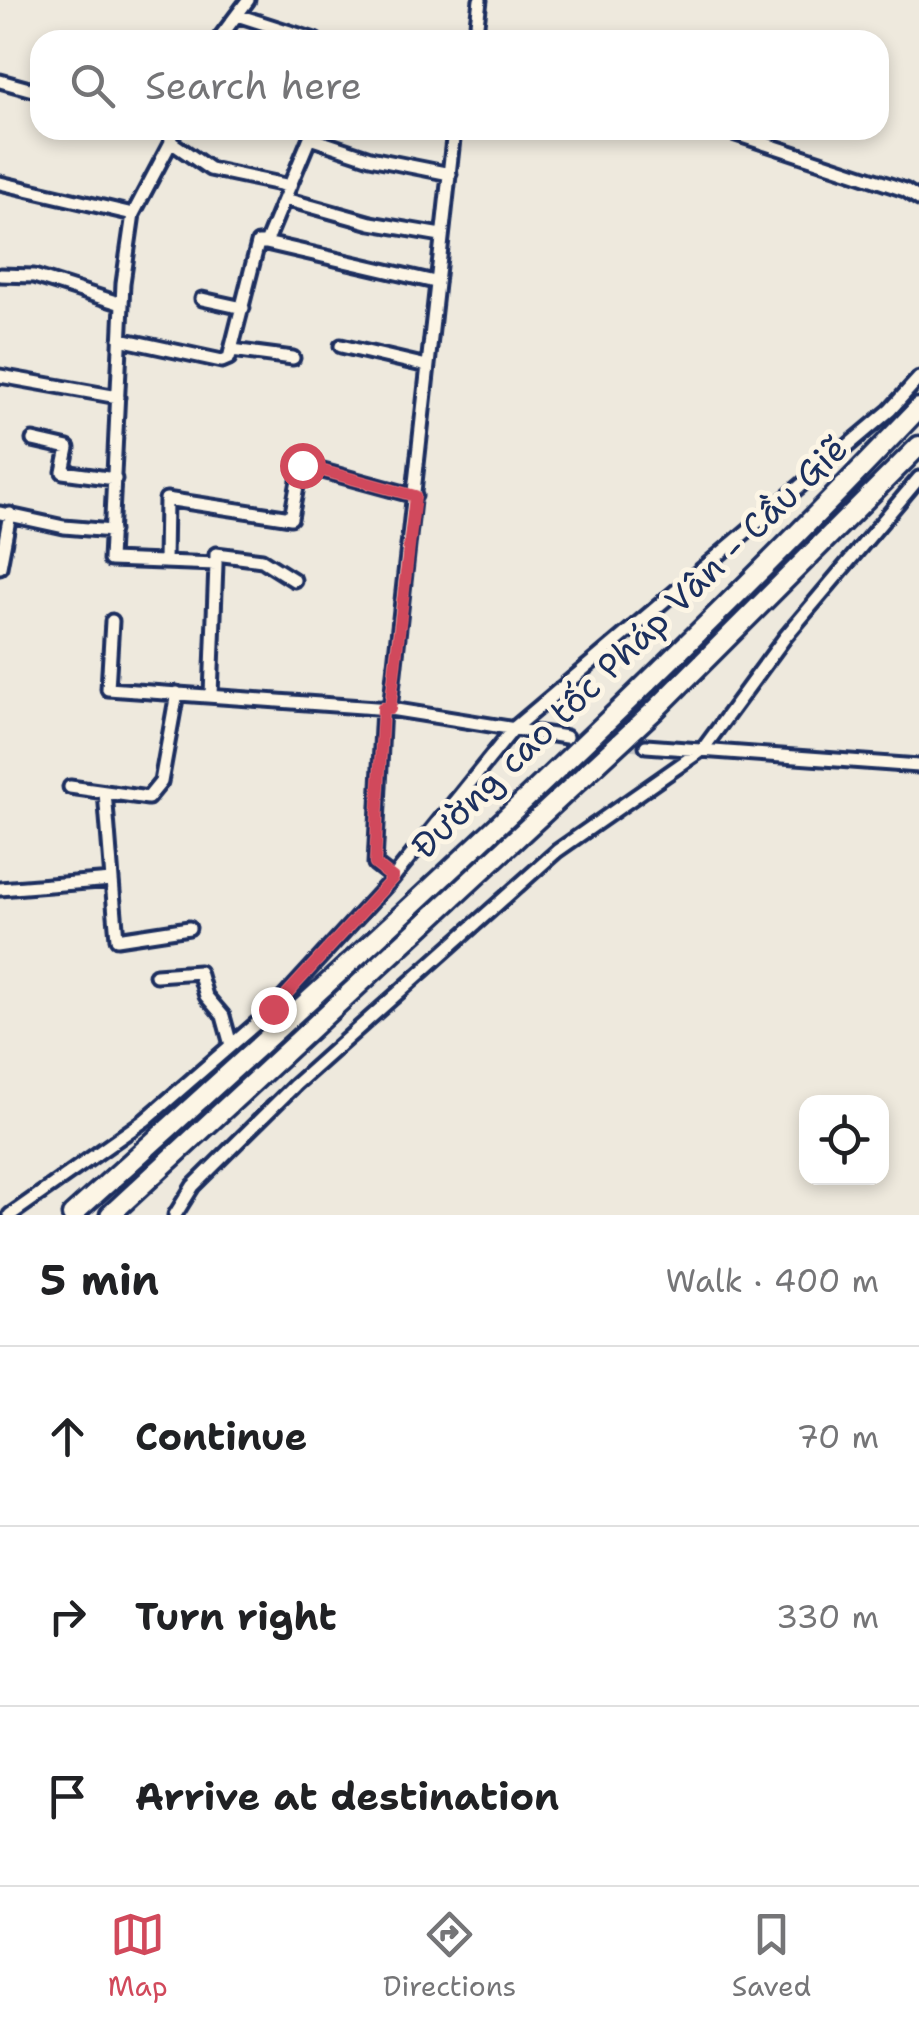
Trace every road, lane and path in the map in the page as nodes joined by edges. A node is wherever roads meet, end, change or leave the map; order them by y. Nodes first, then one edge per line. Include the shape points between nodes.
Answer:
1 (480, 0) edge
2 (242, 5) edge
3 (225, 30) edge
4 (294, 30) edge
5 (476, 30) edge
6 (0, 82) edge
7 (30, 90) edge
8 (168, 140) edge
9 (175, 140) edge
10 (309, 140) edge
11 (326, 140) edge
12 (453, 140) edge
13 (755, 140) edge
14 (450, 174) junction
15 (0, 183) edge
16 (287, 193) junction
17 (919, 200) edge
18 (133, 214) junction
19 (441, 235) junction
20 (266, 243) junction
21 (0, 275) edge
22 (435, 282) junction
23 (202, 299) dead end
24 (122, 304) junction
25 (243, 308) junction
26 (120, 339) junction
27 (341, 346) dead end
28 (232, 350) junction
29 (294, 358) dead end
30 (427, 366) junction
31 (0, 376) edge
32 (919, 378) edge
33 (118, 397) junction
34 (919, 408) edge
35 (33, 440) dead end
36 (919, 446) edge
37 (919, 478) edge
38 (115, 479) junction
39 (415, 496) junction
40 (5, 514) edge
41 (112, 531) junction
42 (165, 562) junction
43 (216, 564) junction
44 (0, 567) edge
45 (294, 580) dead end
46 (112, 621) dead end
47 (177, 693) junction
48 (210, 695) junction
49 (387, 709) junction
50 (514, 728) junction
51 (566, 736) tunnel mouth
52 (646, 746) tunnel mouth
53 (703, 749) junction
54 (919, 766) edge
55 (70, 787) dead end
56 (105, 792) junction
57 (393, 878) junction
58 (112, 880) junction
59 (0, 889) edge
60 (189, 928) dead end
61 (156, 974) dead end
62 (231, 1045) junction
63 (10, 1215) edge
64 (72, 1215) edge
65 (110, 1215) edge
66 (175, 1215) edge

1 - 5 street
2 - 3 street
2 - 4 street
6 - 7 street
8 - 18 street
9 - 16 street via 210,169
10 - 16 street
11 - 14 street via 370,158
12 - 14 street
13 - 17 street via 890,184
14 - 19 street
15 - 18 street
16 - 19 street via 371,223
16 - 20 street
18 - 24 street
19 - 22 street
20 - 22 street
20 - 25 street via 258,244
21 - 24 street via 34,276
22 - 30 street
23 - 25 street
24 - 26 street
25 - 28 street
26 - 28 street via 222,361
26 - 33 street
27 - 30 street
28 - 29 street
30 - 39 street
31 - 33 street
32 - 50 street via 890,410
33 - 38 street
34 - 64 highway, Đường cao tốc Pháp Vân - Cầu Giẽ via 639,688
35 - 38 street via 68,448 63,472
36 - 65 highway, Đường cao tốc Pháp Vân - Cầu Giẽ via 656,709
37 - 53 street via 786,636
38 - 41 street
39 - 42 street via 302,465 291,518 166,499
39 - 49 street
40 - 41 street
40 - 44 street
41 - 42 street via 110,560
42 - 43 street
43 - 45 street via 216,554 262,560
43 - 48 street
46 - 47 street via 108,690
47 - 48 street
47 - 56 street via 160,782 148,798
48 - 49 street
49 - 50 street
49 - 57 street via 375,864
50 - 51 street
50 - 57 street
52 - 53 street
53 - 54 street
53 - 66 street via 557,851 295,1086 193,1186
55 - 56 street
56 - 58 street
57 - 62 street via 273,1009
58 - 59 street
58 - 60 street via 117,939
61 - 62 street via 200,972
62 - 63 street via 145,1120

